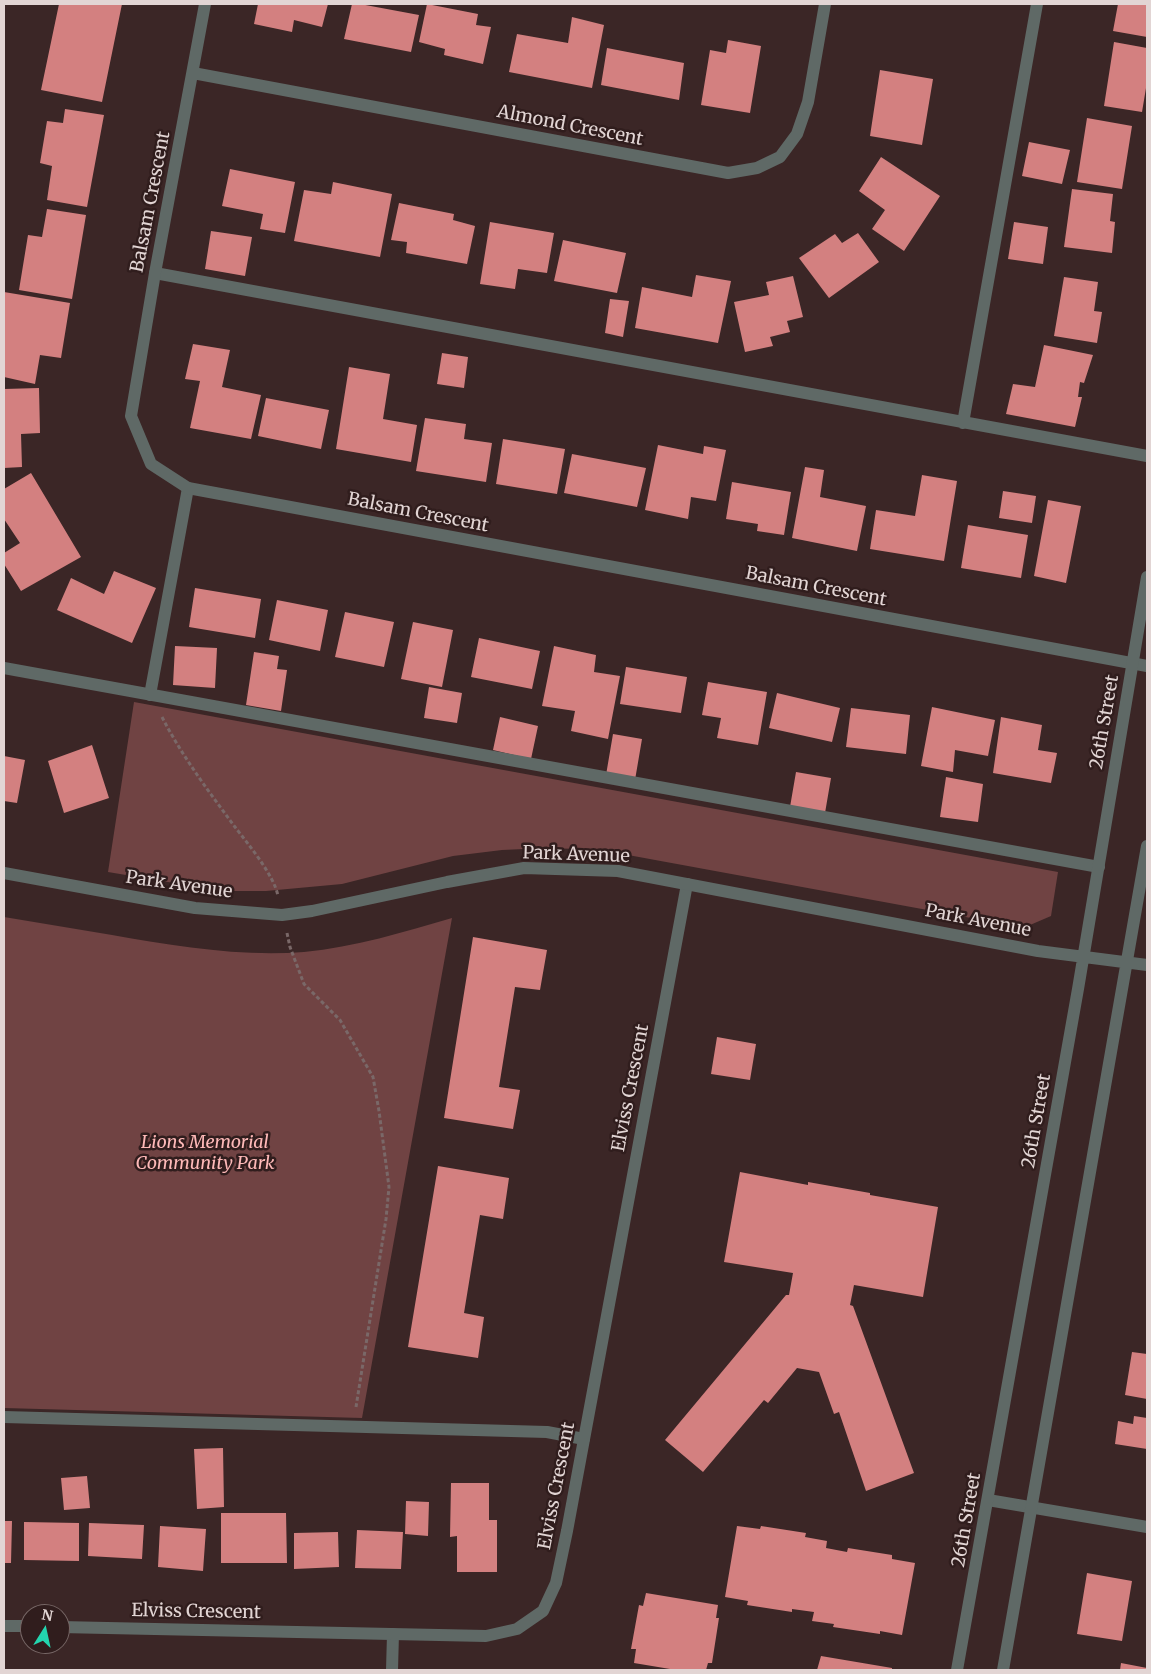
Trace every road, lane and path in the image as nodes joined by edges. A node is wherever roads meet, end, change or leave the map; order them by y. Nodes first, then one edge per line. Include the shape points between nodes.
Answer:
1 (205, 4) edge
2 (825, 4) edge
3 (1037, 4) edge
4 (192, 73) junction
5 (155, 273) junction
6 (963, 423) junction
7 (1147, 456) edge
8 (188, 488) junction
9 (1147, 576) edge
10 (1133, 663) junction
11 (1147, 666) edge
12 (4, 668) edge
13 (150, 695) junction
14 (1147, 846) edge
15 (1099, 867) junction
16 (4, 873) edge
17 (687, 884) junction
18 (282, 915) junction
19 (1084, 956) junction
20 (1127, 962) junction
21 (1147, 965) edge
22 (4, 1417) edge
23 (353, 1427) junction
24 (584, 1439) junction
25 (988, 1500) junction
26 (1031, 1507) junction
27 (1147, 1527) edge
28 (4, 1626) edge
29 (20, 1626) edge
30 (70, 1627) edge
31 (393, 1634) junction
32 (392, 1670) edge
33 (957, 1670) edge
34 (1003, 1670) edge

1 - 4 street, Balsam Crescent
2 - 4 street, Almond Crescent via 808,102 797,134 780,157 757,168 728,173
3 - 6 street
4 - 5 street, Balsam Crescent
5 - 6 street
5 - 8 street, Balsam Crescent via 131,416 151,464
6 - 7 street
8 - 10 street, Balsam Crescent
8 - 13 street
9 - 10 street, 26th Street
10 - 11 street, Balsam Crescent
10 - 15 street, 26th Street
12 - 13 street
13 - 15 street
13 - 18 path via 198,776 277,889
14 - 20 street
15 - 19 street, 26th Street
16 - 18 street, Park Avenue via 202,909
17 - 18 street, Park Avenue via 618,871 524,868
17 - 19 street, Park Avenue via 1038,951
17 - 24 street, Elviss Crescent
18 - 23 path via 304,984 340,1020 373,1077 379,1111 389,1187
19 - 20 street, Park Avenue
19 - 25 street, 26th Street
20 - 21 street, Park Avenue
20 - 26 street
22 - 23 street
23 - 24 street via 547,1432
24 - 31 street, Elviss Crescent via 556,1583 543,1611 517,1629 486,1636
25 - 26 street
25 - 33 street, 26th Street
26 - 27 street
26 - 34 street
28 - 29 street
30 - 31 street, Elviss Crescent
31 - 32 street

